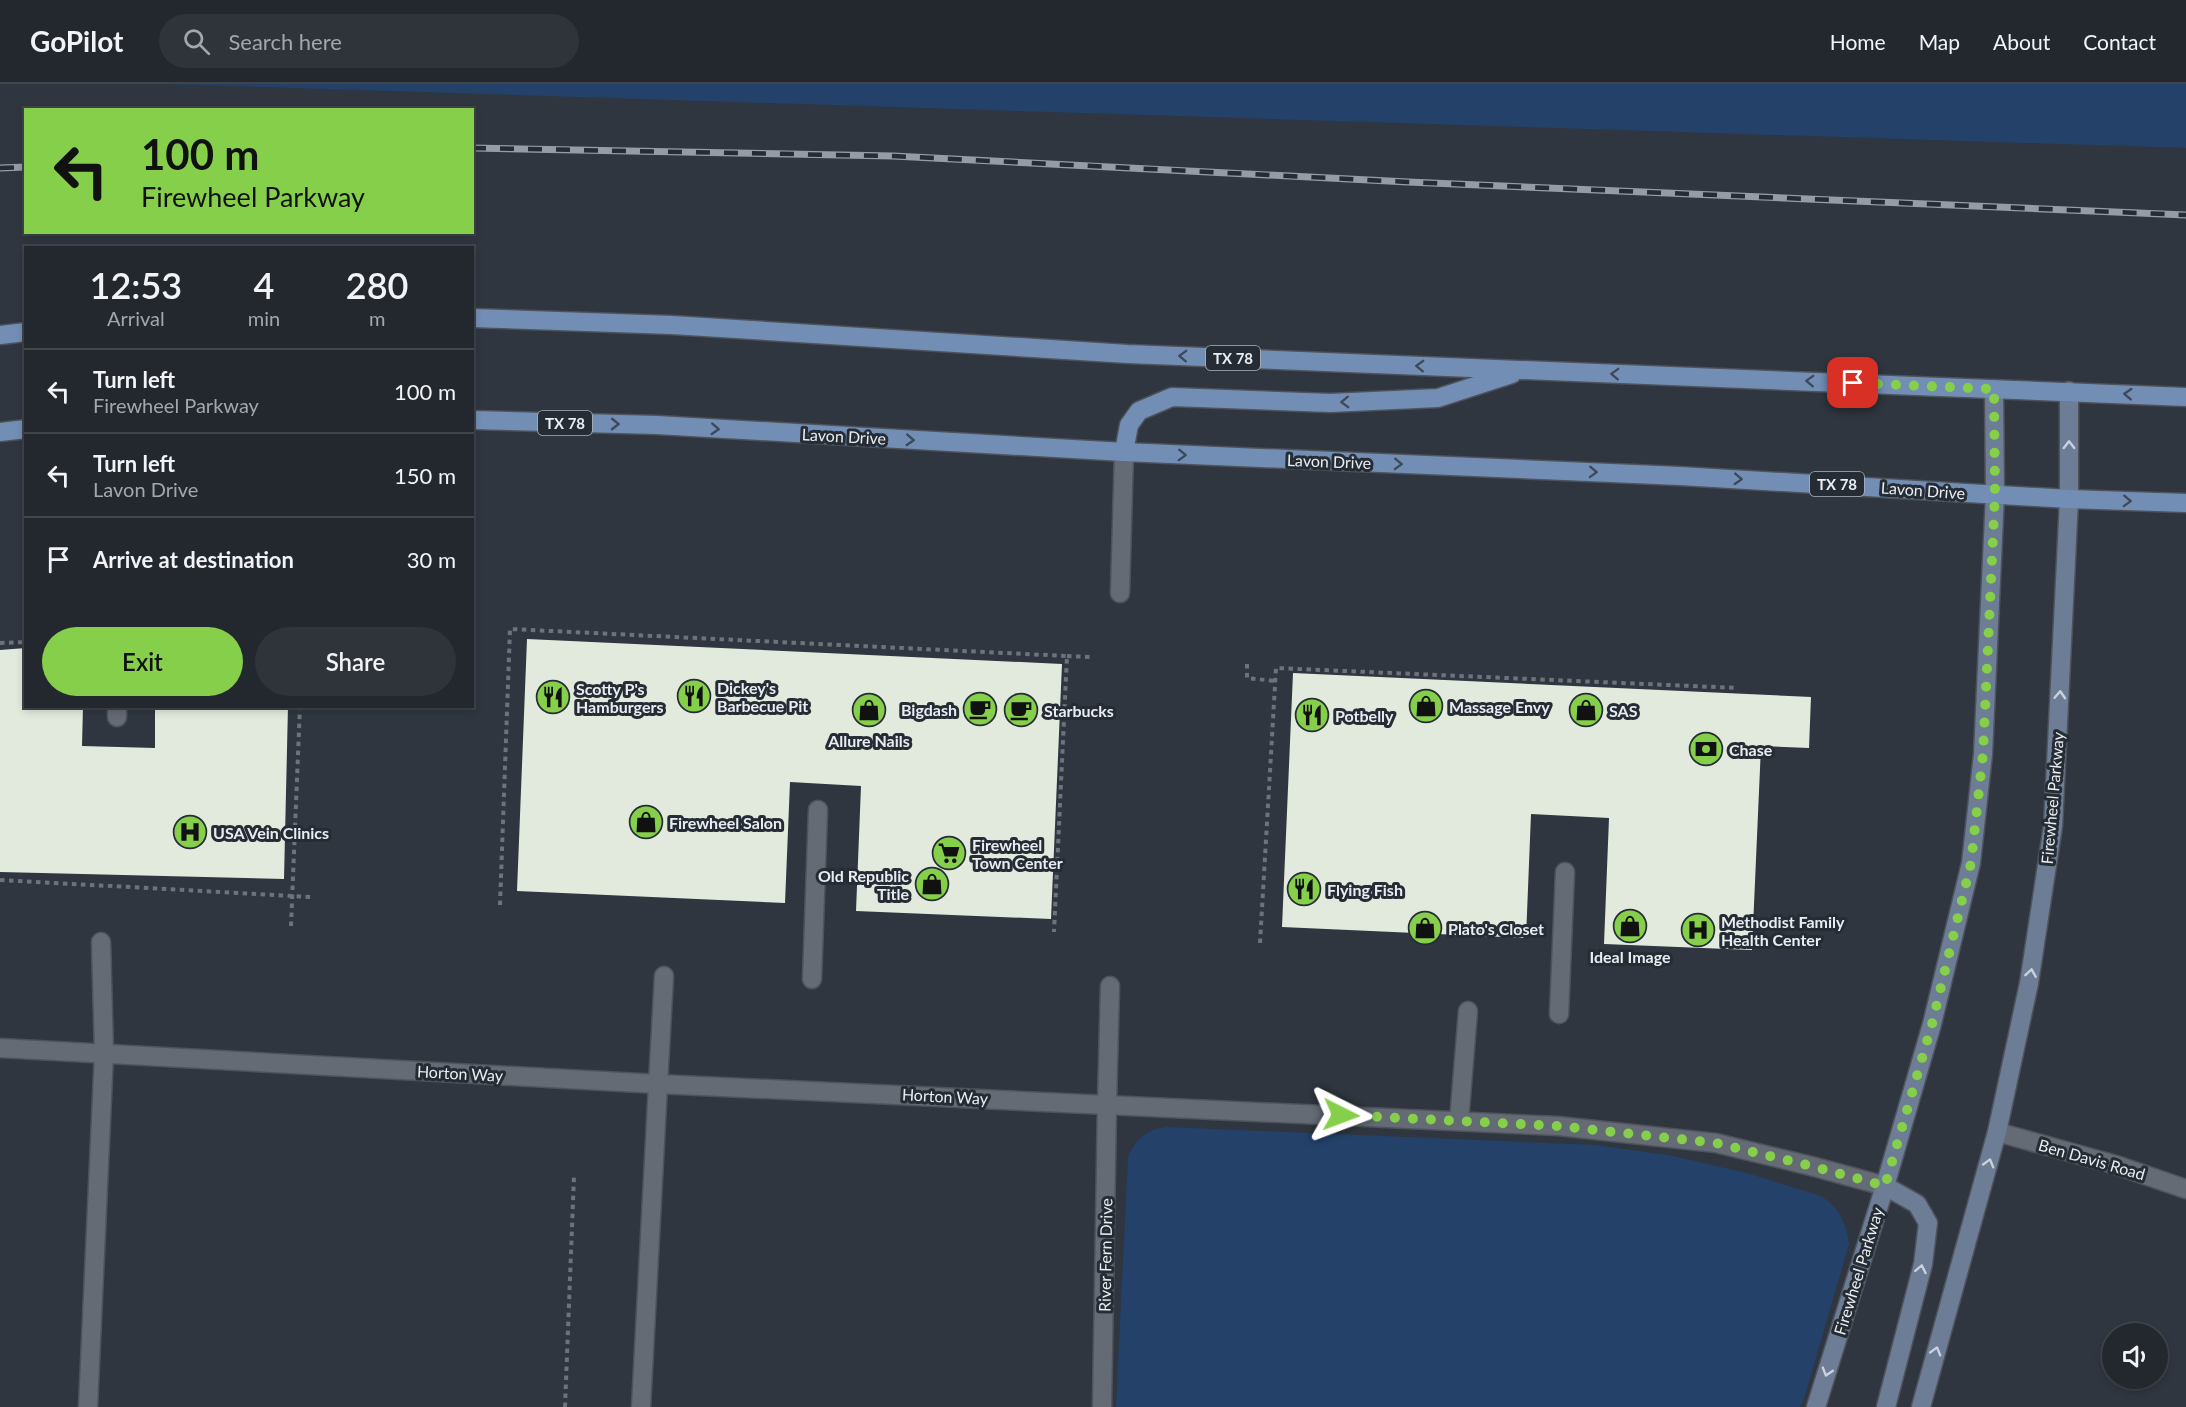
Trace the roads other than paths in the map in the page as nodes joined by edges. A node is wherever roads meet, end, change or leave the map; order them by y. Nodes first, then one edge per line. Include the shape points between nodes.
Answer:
1 (474, 318) edge
2 (24, 332) edge
3 (0, 335) edge
4 (1525, 370) junction
5 (1994, 389) junction
6 (2069, 391) junction
7 (2186, 397) edge
8 (474, 420) edge
9 (24, 429) edge
10 (0, 432) edge
11 (1124, 452) junction
12 (1995, 494) junction
13 (2069, 499) junction
14 (2186, 503) edge
15 (1120, 593) dead end
16 (818, 810) dead end
17 (1565, 872) dead end
18 (101, 942) dead end
19 (664, 976) dead end
20 (812, 979) dead end
21 (1110, 986) dead end
22 (1468, 1011) dead end
23 (1559, 1014) dead end
24 (0, 1048) edge
25 (104, 1053) junction
26 (658, 1084) junction
27 (1107, 1103) junction
28 (1459, 1121) junction
29 (1997, 1132) junction
30 (1885, 1186) junction
31 (2186, 1189) edge
32 (88, 1407) edge
33 (641, 1407) edge
34 (1102, 1407) edge
35 (1816, 1407) edge
36 (1886, 1407) edge
37 (1921, 1407) edge

4 -> 1 main road, TX 78 via 1128,354 672,325
2 - 3 main road
5 -> 4 main road, TX 78
4 -> 11 main road via 1438,398 1330,403 1172,398 1139,411 1129,425
5 - 6 main road, TX 78
5 - 12 main road, Firewheel Parkway
7 -> 6 main road, TX 78
13 -> 6 main road, Firewheel Parkway
8 -> 11 main road, Lavon Drive / TX 78 via 657,425
9 - 10 main road
11 -> 12 main road, Lavon Drive / TX 78
11 - 15 street
12 - 13 main road, Lavon Drive / TX 78
12 - 30 main road, Firewheel Parkway via 1983,754 1971,863 1932,1024
13 -> 14 main road, Lavon Drive / TX 78
29 -> 13 main road, Firewheel Parkway via 2030,983 2054,826
16 - 20 street
17 - 23 street
18 - 25 street
19 - 26 street
21 - 27 street, River Fern Drive
22 - 28 street
24 - 25 street, Horton Way
25 - 26 street, Horton Way
25 - 32 street
26 - 27 street, Horton Way
26 - 33 street
27 - 28 street, Horton Way
27 - 34 street, River Fern Drive
28 - 30 street, Horton Way via 1570,1126 1716,1143
29 - 31 street, Ben Davis Road
37 -> 29 main road, Firewheel Parkway
30 -> 35 main road, Firewheel Parkway
36 -> 30 main road via 1923,1264 1928,1223 1917,1204

